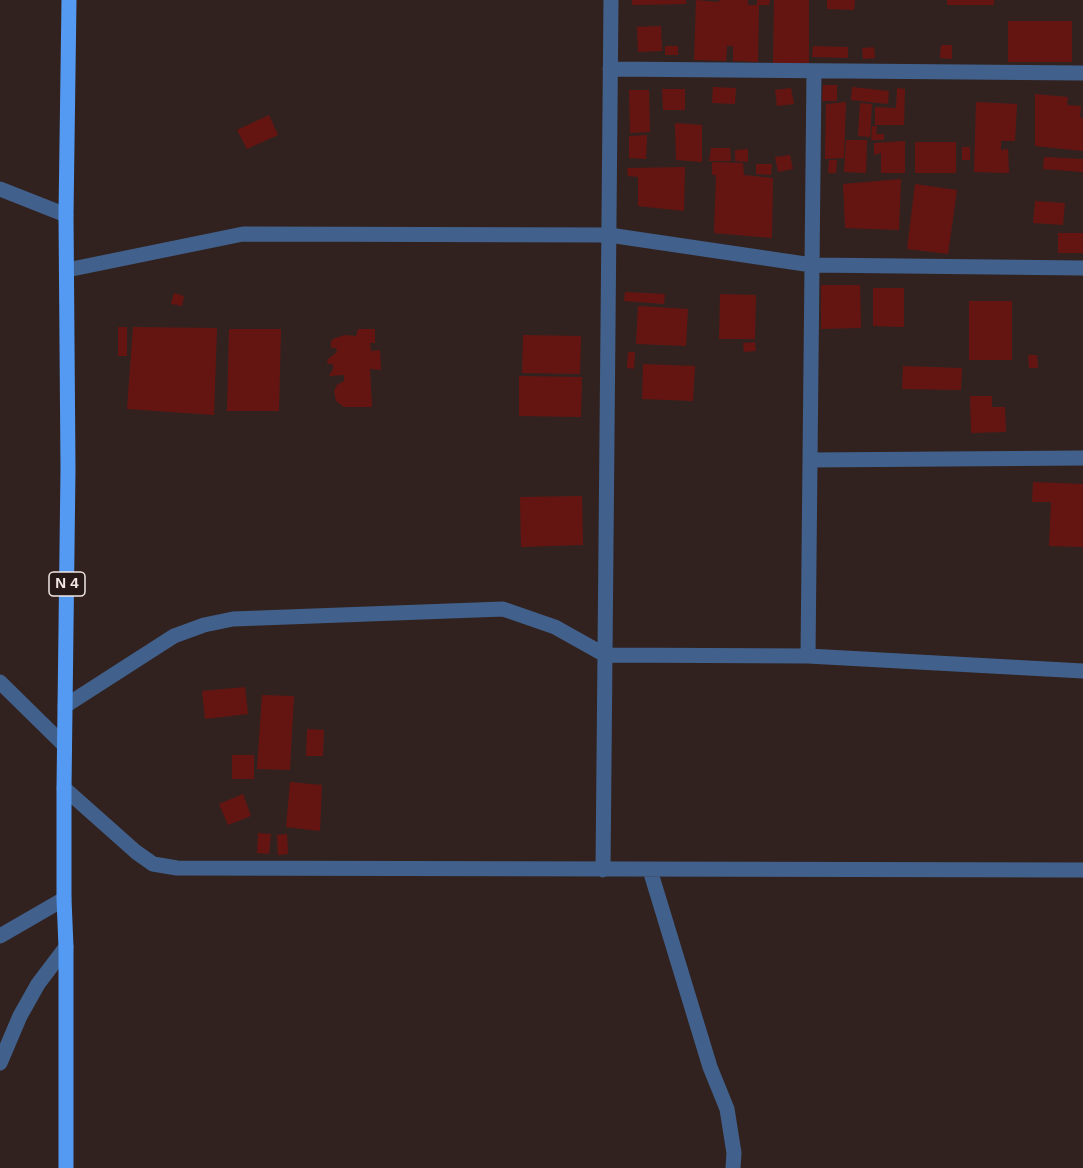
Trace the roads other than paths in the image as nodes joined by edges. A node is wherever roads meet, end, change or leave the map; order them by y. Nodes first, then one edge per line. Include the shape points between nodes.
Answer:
1 (69, 0) edge
2 (611, 0) edge
3 (610, 69) junction
4 (814, 71) junction
5 (1083, 73) edge
6 (0, 189) edge
7 (66, 215) junction
8 (609, 235) junction
9 (812, 266) junction
10 (1083, 268) edge
11 (67, 270) junction
12 (1083, 458) edge
13 (810, 460) junction
14 (605, 656) junction
15 (808, 657) junction
16 (1083, 671) edge
17 (0, 682) edge
18 (65, 705) junction
19 (64, 745) junction
20 (64, 788) junction
21 (603, 870) junction
22 (650, 870) junction
23 (1083, 870) edge
24 (64, 899) junction
25 (0, 936) edge
26 (66, 947) junction
27 (0, 1063) edge
28 (66, 1168) edge
29 (733, 1168) edge

1 - 7 main road, N 4
2 - 3 street
3 - 4 street
3 - 8 street
4 - 5 street
4 - 9 street
6 - 7 street
7 - 11 main road, N 4
8 - 9 street
8 - 11 street via 243,234
8 - 14 street
9 - 10 street
9 - 13 street
11 - 18 main road, N 4
12 - 13 street
13 - 15 street
14 - 15 street
14 - 18 street via 555,627 503,609 233,619 174,636
14 - 21 street
15 - 16 street
17 - 19 street
18 - 19 main road, N 4
19 - 20 main road, N 4
20 - 21 street via 136,852 153,864 177,868
20 - 24 main road, N 4
21 - 22 street
22 - 23 street
22 - 29 street via 727,1109
24 - 25 street
24 - 26 main road, N 4
26 - 27 street via 24,1008
26 - 28 main road, N 4

